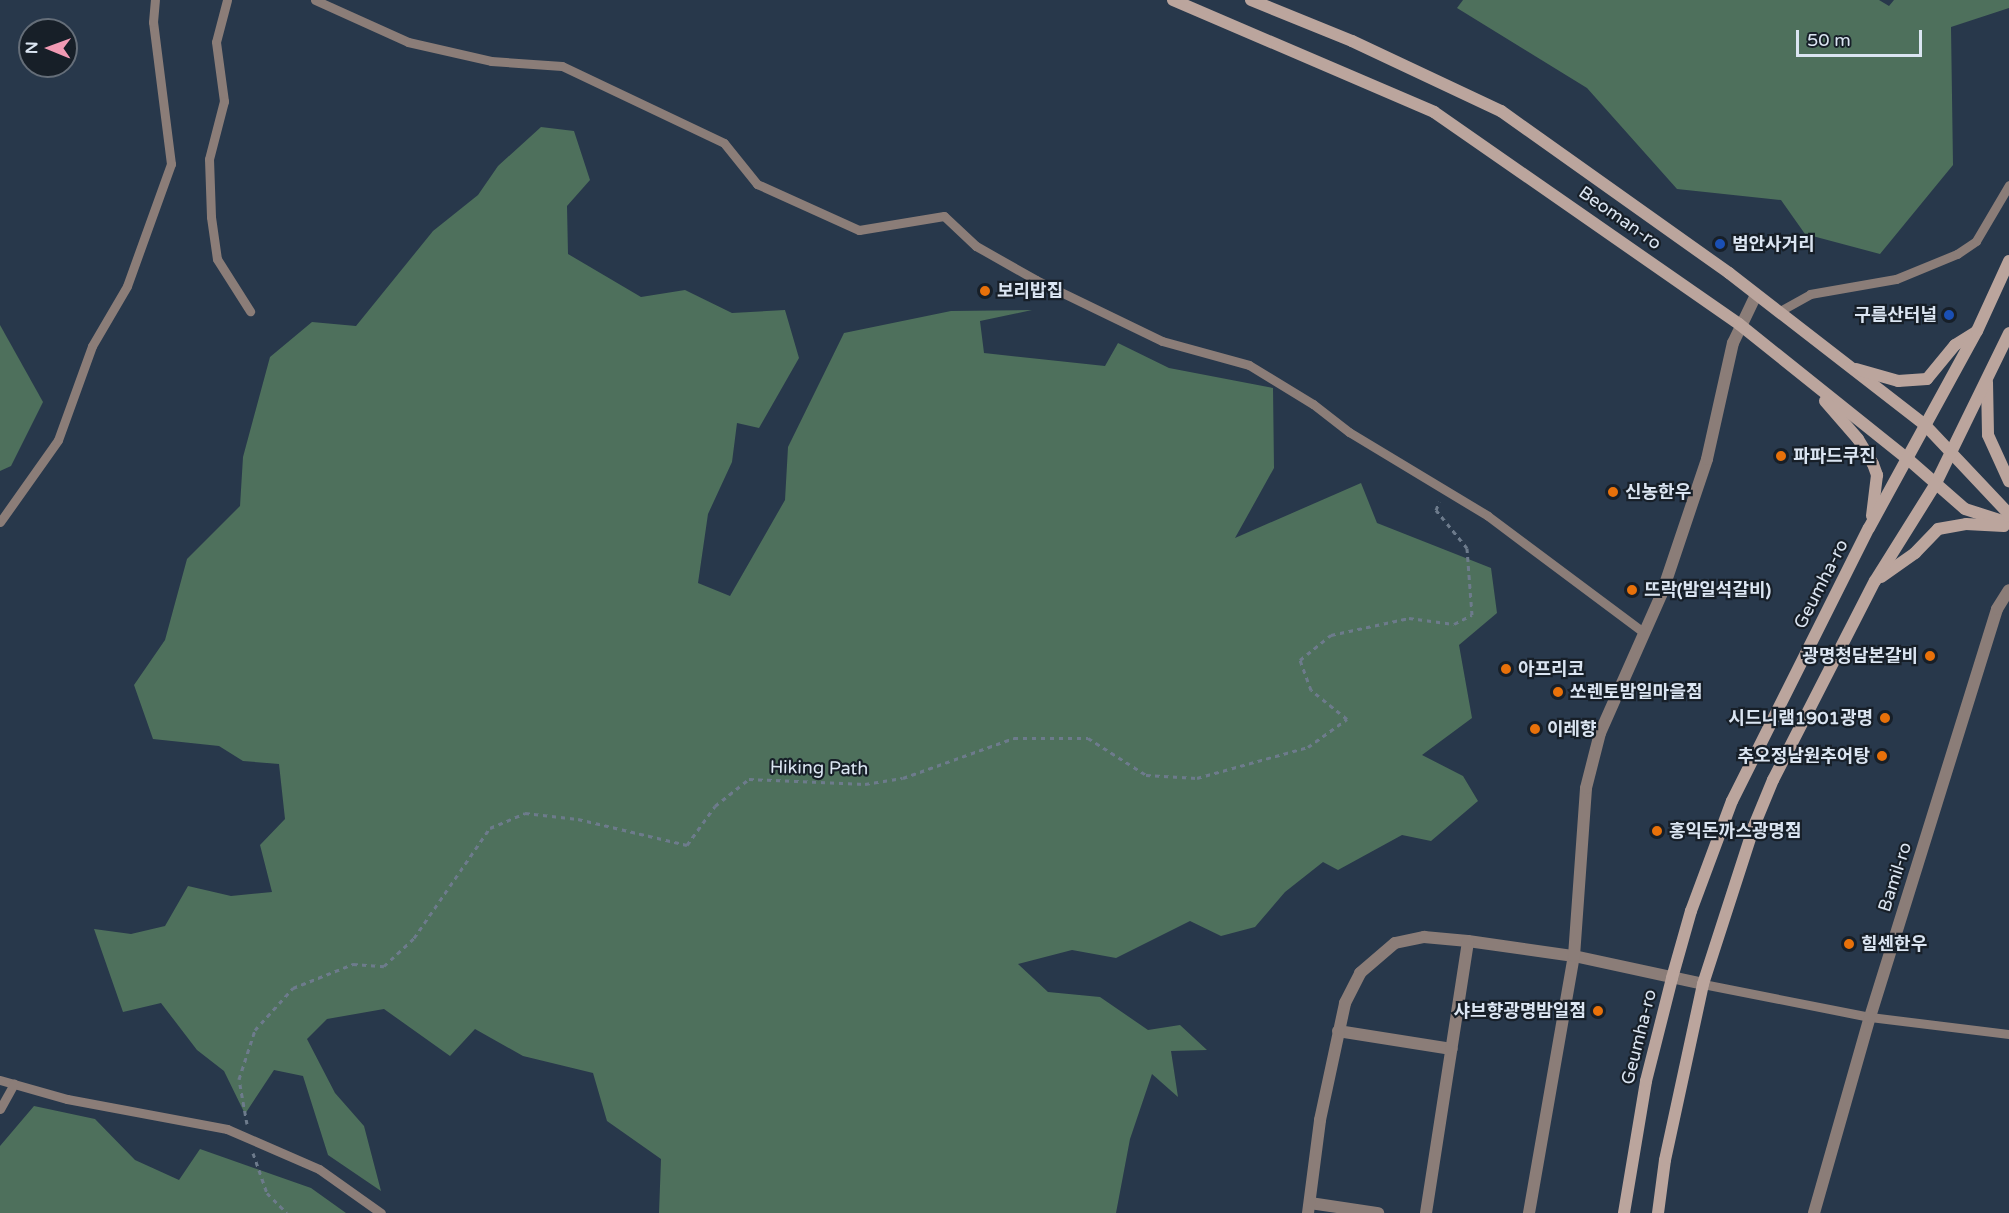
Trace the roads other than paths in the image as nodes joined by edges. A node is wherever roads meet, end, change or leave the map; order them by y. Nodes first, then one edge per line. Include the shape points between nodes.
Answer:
1 (155, 0) edge
2 (227, 0) edge
3 (315, 0) edge
4 (1173, 0) edge
5 (1251, 0) edge
6 (2009, 185) edge
7 (2009, 261) edge
8 (1756, 295) junction
9 (250, 311) dead end
10 (1778, 312) junction
11 (1739, 324) junction
12 (1977, 331) junction
13 (2009, 333) edge
14 (1848, 366) junction
15 (1988, 375) junction
16 (1813, 386) junction
17 (1926, 426) junction
18 (1951, 454) junction
19 (1910, 460) junction
20 (2009, 481) edge
21 (1935, 485) junction
22 (2009, 514) edge
23 (0, 522) edge
24 (2009, 525) edge
25 (1869, 528) junction
26 (1875, 581) junction
27 (2009, 590) edge
28 (1644, 632) junction
29 (1468, 941) junction
30 (1574, 956) junction
31 (1672, 978) junction
32 (1703, 984) junction
33 (1870, 1017) junction
34 (1338, 1031) junction
35 (2009, 1034) edge
36 (1452, 1049) junction
37 (0, 1080) edge
38 (14, 1084) junction
39 (0, 1109) edge
40 (1309, 1208) edge
41 (381, 1213) edge
42 (1378, 1213) edge
43 (1426, 1213) edge
44 (1529, 1213) edge
45 (1624, 1213) edge
46 (1658, 1213) edge
47 (1814, 1213) edge

1 - 23 lane via 153,22 171,164 127,286 92,346 58,440
2 - 9 lane via 216,42 224,101 209,159 211,217 217,259
3 - 28 lane via 408,42 491,61 562,66 724,144 758,184 860,231 944,216 976,246 1036,280 1161,341 1249,365 1313,404 1349,432 1488,516
4 - 11 main road, Beoman-ro via 1434,112
5 - 8 main road, Beoman-ro via 1352,40 1501,111
6 - 10 lane via 1976,241 1957,254 1896,279 1810,294
7 - 12 main road, Geumha-ro
8 - 10 main road, Beoman-ro
8 - 11 street
10 - 14 main road, Beoman-ro
11 - 16 main road, Beoman-ro
11 - 28 street via 1707,459 1662,593
12 - 14 main road via 1955,345 1927,379 1898,381
12 - 17 main road, Geumha-ro
13 - 15 main road
14 - 17 main road, Beoman-ro
15 - 18 main road
15 - 20 main road via 1988,435
16 - 19 main road, Beoman-ro
16 - 25 main road via 1858,439 1873,464 1876,486
17 - 18 main road, Beoman-ro
17 - 19 main road, Geumha-ro
18 - 21 main road
18 - 22 main road, Beoman-ro
19 - 21 main road, Beoman-ro
19 - 25 main road, Geumha-ro
21 - 24 main road, Beoman-ro via 1965,509
21 - 26 main road
24 - 26 main road via 1938,528 1915,553
25 - 31 main road, Geumha-ro via 1732,801 1691,911
26 - 32 main road via 1773,780 1754,826
27 - 33 street, Bamil-ro via 1997,609
28 - 30 street via 1600,733 1586,788
29 - 30 street
29 - 34 street via 1424,937 1395,943 1377,954 1360,973 1345,1003
29 - 36 street
30 - 31 street
30 - 44 street
31 - 32 street
31 - 45 main road, Geumha-ro via 1646,1081
32 - 33 lane
32 - 46 main road via 1665,1160
33 - 35 lane
33 - 47 street, Bamil-ro
34 - 36 street
34 - 40 street via 1320,1120
36 - 43 street
37 - 38 lane
38 - 39 lane
38 - 41 lane via 67,1099 185,1119 249,1137 319,1170
40 - 42 street

